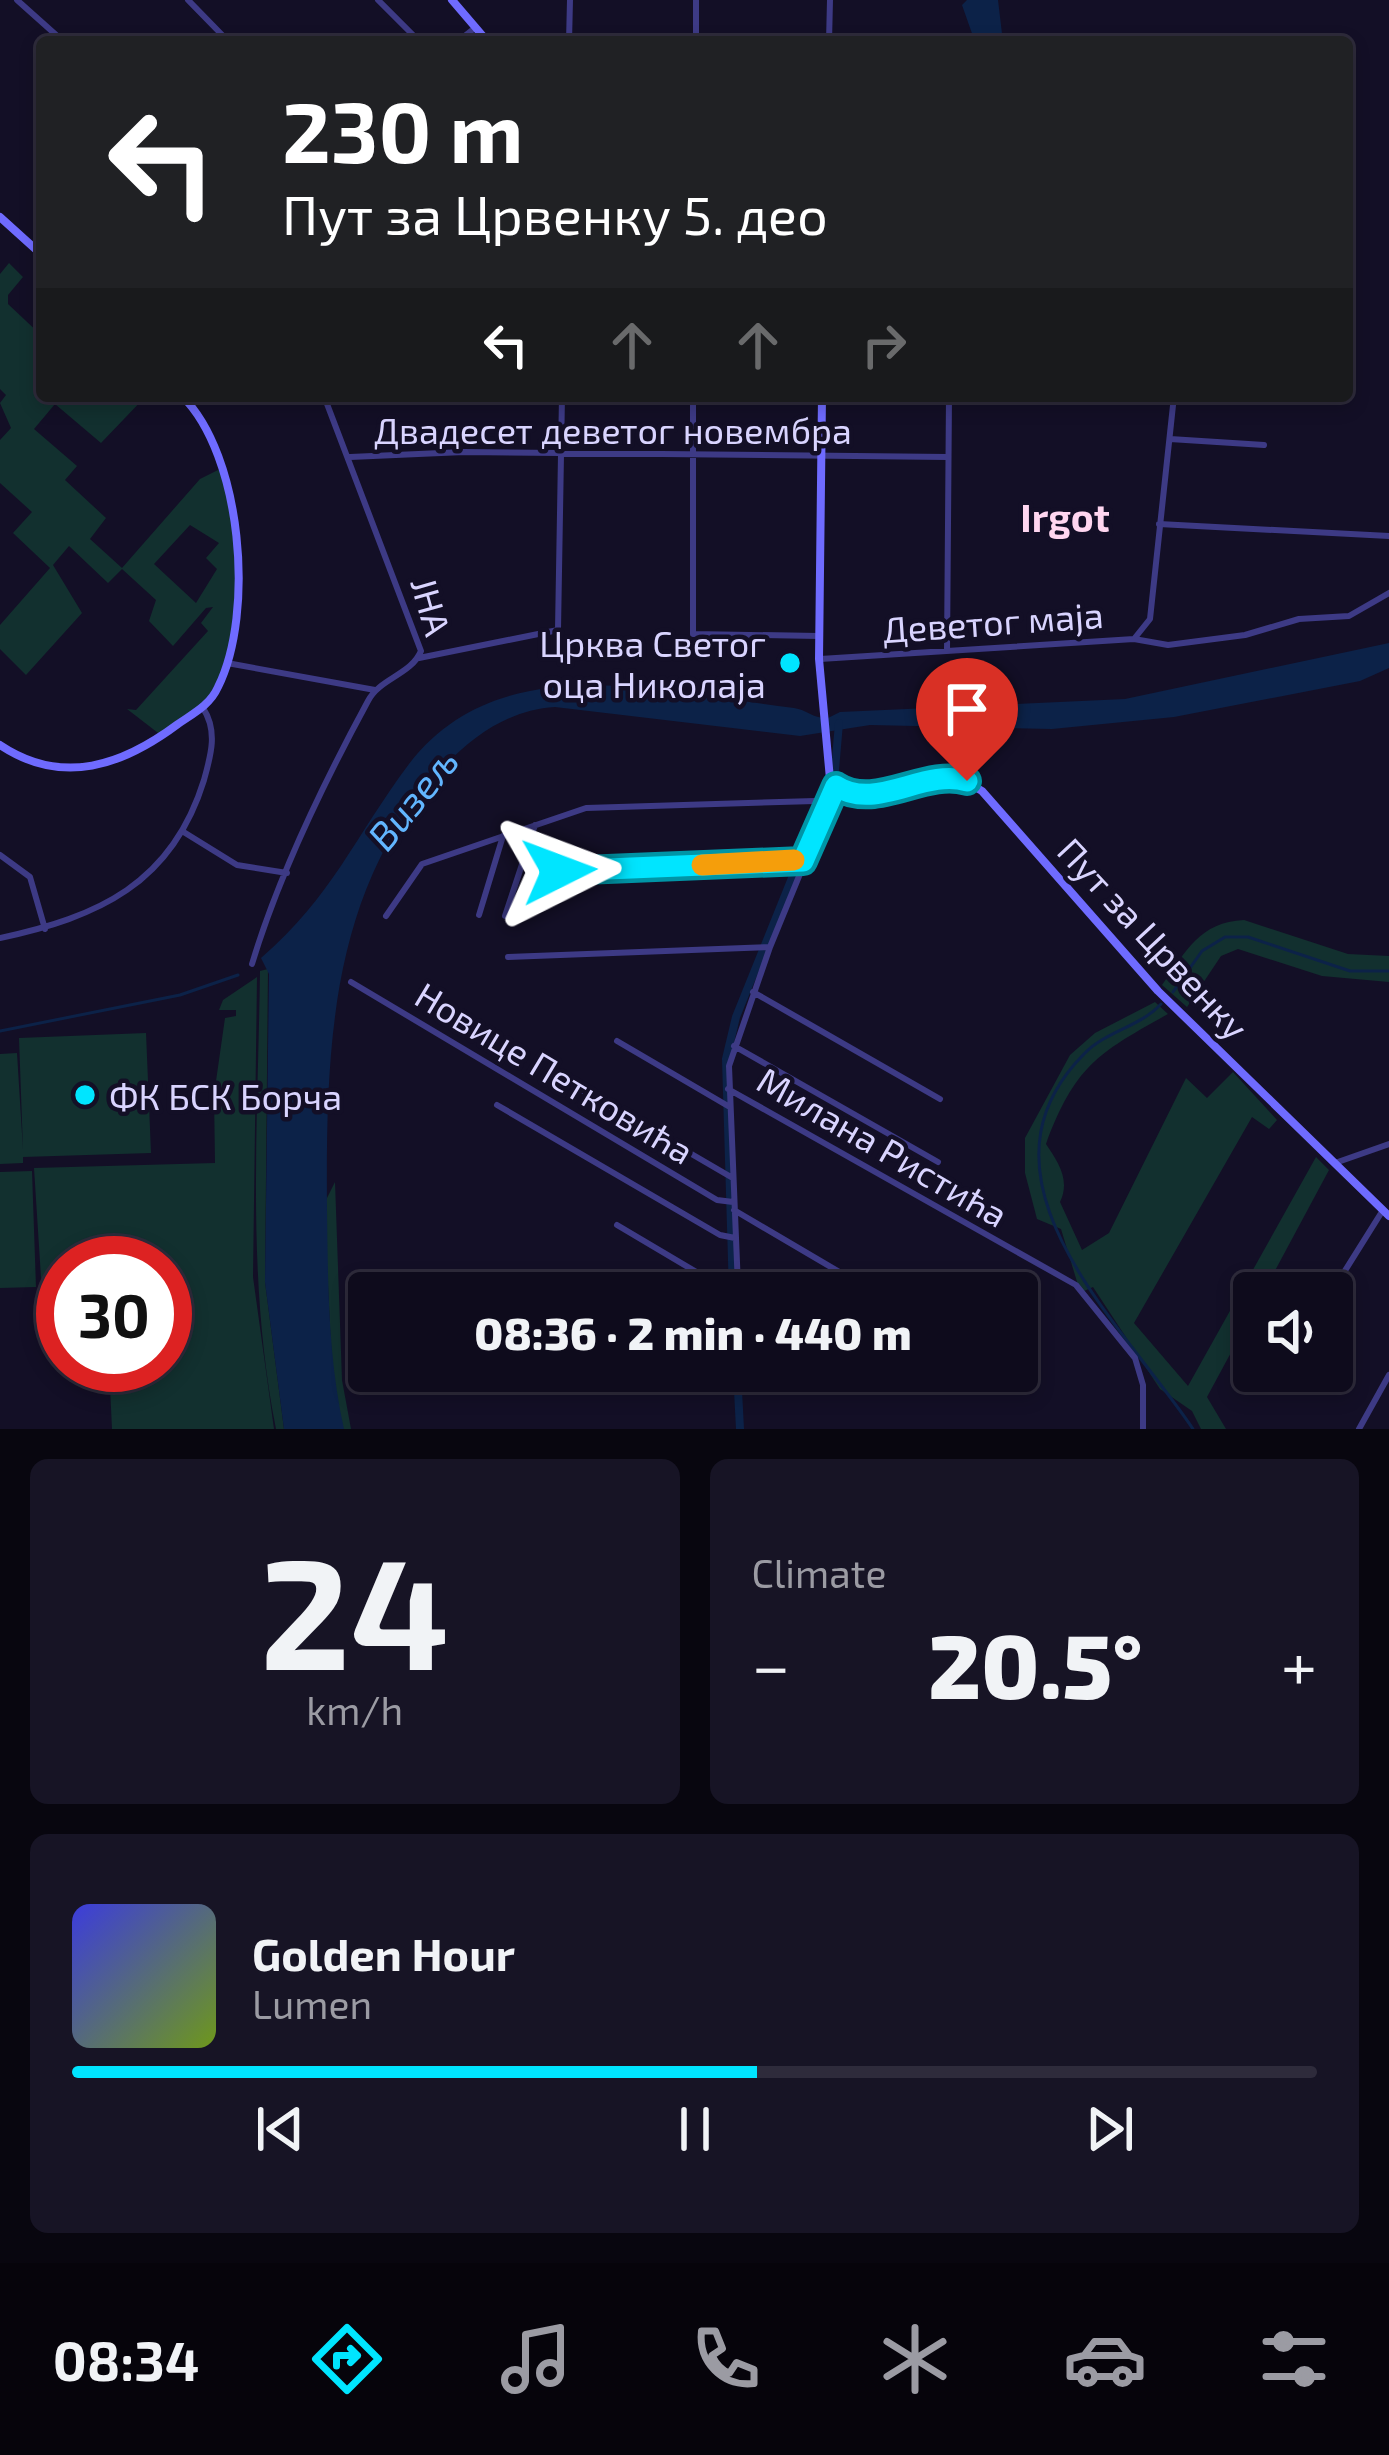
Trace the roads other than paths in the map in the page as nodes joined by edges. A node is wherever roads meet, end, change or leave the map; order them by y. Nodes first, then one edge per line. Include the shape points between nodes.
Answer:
1 (17, 0) edge
2 (188, 0) edge
3 (378, 0) edge
4 (452, 0) edge
5 (570, 0) edge
6 (696, 0) edge
7 (830, 0) edge
8 (476, 28) junction
9 (57, 36) edge
10 (223, 36) edge
11 (414, 36) edge
12 (465, 36) edge
13 (483, 36) edge
14 (569, 36) edge
15 (696, 36) edge
16 (829, 36) edge
17 (0, 217) edge
18 (36, 250) edge
19 (186, 402) edge
20 (327, 402) edge
21 (562, 402) edge
22 (693, 402) edge
23 (822, 402) edge
24 (950, 402) edge
25 (1173, 402) edge
26 (1170, 439) junction
27 (1264, 446) dead end
28 (561, 453) junction
29 (693, 454) junction
30 (821, 456) junction
31 (948, 457) junction
32 (350, 458) junction
33 (1158, 524) junction
34 (1389, 536) edge
35 (1389, 593) edge
36 (819, 636) junction
37 (1134, 639) junction
38 (947, 651) junction
39 (419, 658) junction
40 (819, 659) junction
41 (226, 663) junction
42 (375, 690) junction
43 (202, 708) junction
44 (0, 745) edge
45 (836, 786) junction
46 (815, 801) dead end
47 (535, 825) junction
48 (182, 831) junction
49 (503, 836) junction
50 (0, 855) edge
51 (799, 861) junction
52 (559, 871) dead end
53 (287, 873) junction
54 (479, 915) dead end
55 (386, 916) dead end
56 (505, 916) dead end
57 (45, 929) junction
58 (0, 938) edge
59 (765, 946) junction
60 (508, 957) dead end
61 (252, 964) dead end
62 (351, 982) dead end
63 (753, 992) junction
64 (617, 1040) dead end
65 (734, 1046) junction
66 (549, 1070) dead end
67 (728, 1089) junction
68 (940, 1099) dead end
69 (497, 1106) dead end
70 (728, 1106) junction
71 (1389, 1144) edge
72 (938, 1162) dead end
73 (1335, 1163) junction
74 (731, 1177) junction
75 (733, 1206) junction
76 (1386, 1213) edge
77 (617, 1225) dead end
78 (735, 1238) junction
79 (841, 1272) edge
80 (1345, 1272) edge
81 (1389, 1375) edge
82 (1143, 1429) edge
83 (1359, 1429) edge

1 - 9 street
2 - 10 street
3 - 11 street
4 - 8 street
5 - 14 street
6 - 15 street
7 - 16 street
8 - 12 street
8 - 13 street
17 - 18 street
19 - 41 street via 213,448 235,528 238,593
20 - 32 street, ЈНА
21 - 28 street
22 - 29 street
23 - 30 street
24 - 31 street
25 - 26 street, Деветог маја
26 - 27 street
26 - 33 street, Деветог маја
28 - 29 street, Двадесет деветог новембра
28 - 32 street, Двадесет деветог новембра
28 - 39 street via 558,630
29 - 30 street, Двадесет деветог новембра
29 - 36 street via 692,628 699,637
30 - 31 street, Двадесет деветог новембра
30 - 36 street
31 - 38 street
32 - 39 street, ЈНА via 419,636
33 - 34 street
33 - 37 street, Деветог маја via 1150,619
35 - 37 street via 1354,615 1245,635 1168,645
36 - 40 street
37 - 38 street, Деветог маја
38 - 40 street, Деветог маја
39 - 42 street, ЈНА
40 - 45 street via 827,770
41 - 42 street
41 - 43 street
42 - 53 street, ЈНА
43 - 44 street via 140,752 98,766 53,766
43 - 48 street via 212,742
45 - 51 street
45 - 73 street, Пут за Црвенку via 863,795 952,777 982,791 1158,991
46 - 47 street via 586,808
47 - 49 street
47 - 56 street
48 - 53 street via 237,865
48 - 57 street via 116,900
49 - 54 street
49 - 55 street via 422,864
50 - 57 street via 30,877
51 - 52 street
51 - 59 street
53 - 61 street, ЈНА
57 - 58 street
59 - 60 street
59 - 63 street
62 - 75 street, Новице Петковића
63 - 65 street
63 - 68 street
64 - 70 street
65 - 67 street
65 - 72 street
66 - 74 street
67 - 70 street
67 - 82 street, Милана Ристића via 1076,1285 1140,1372
69 - 78 street
70 - 74 street
71 - 73 street
73 - 76 street, Пут за Црвенку
74 - 75 street
75 - 78 street
75 - 79 street, Новице Петковића
76 - 80 street
77 - 78 street via 733,1291
81 - 83 street

